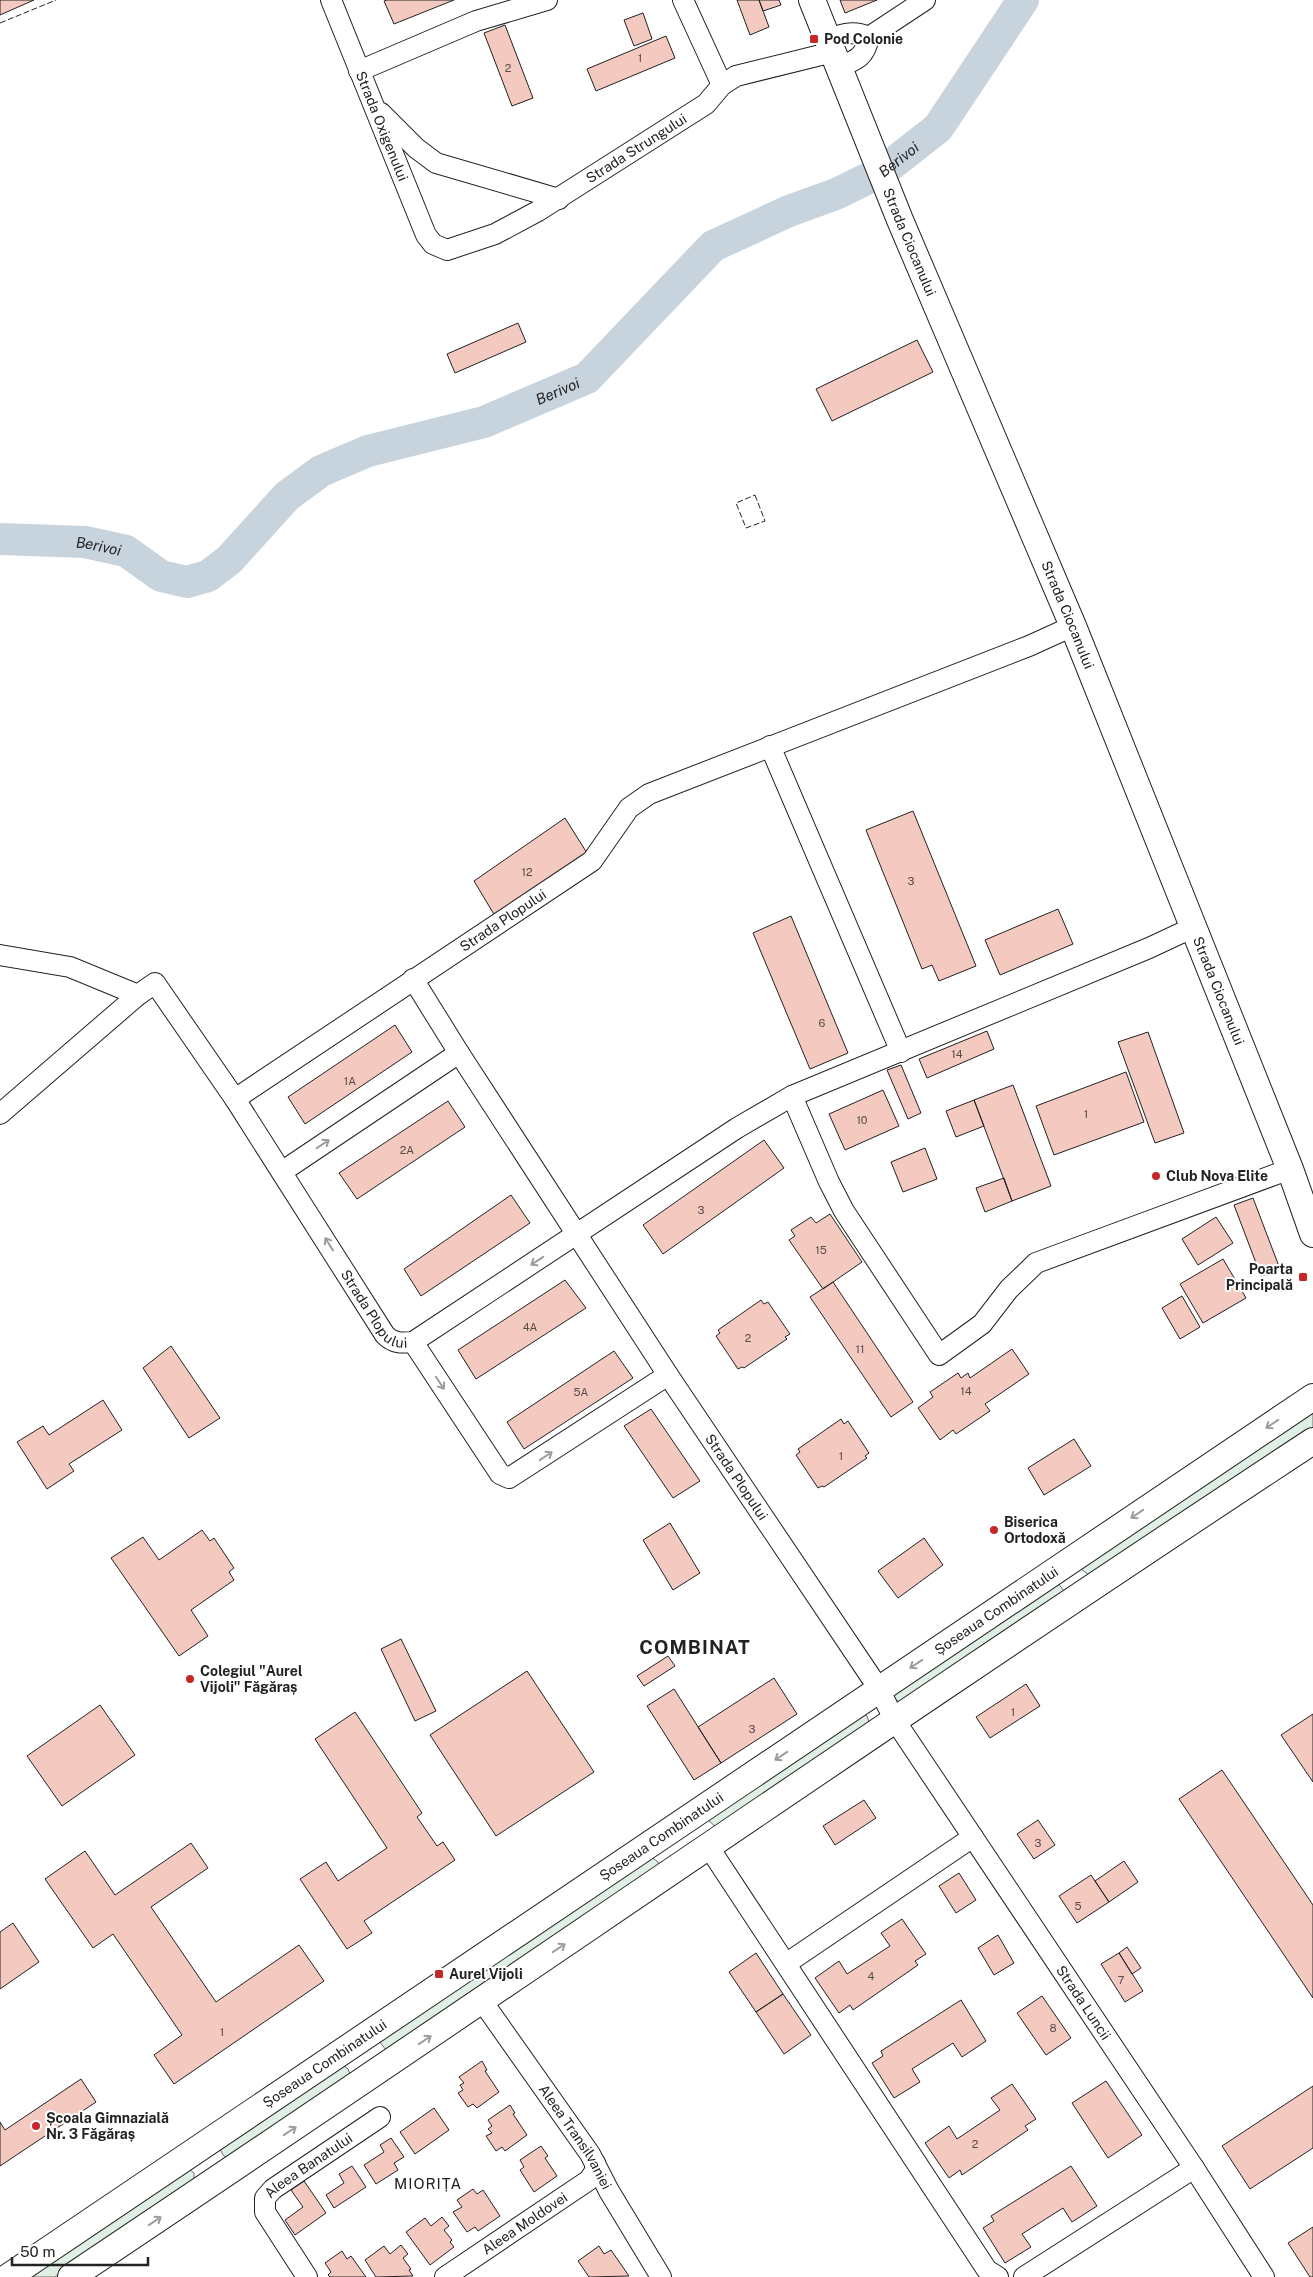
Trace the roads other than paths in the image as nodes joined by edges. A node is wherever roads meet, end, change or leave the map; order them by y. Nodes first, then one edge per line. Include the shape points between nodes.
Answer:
1 (331, 0) edge
2 (547, 0) edge
3 (683, 0) edge
4 (812, 0) edge
5 (925, 0) edge
6 (869, 37) junction
7 (833, 52) junction
8 (359, 71) junction
9 (722, 85) junction
10 (373, 104) junction
11 (559, 199) junction
12 (440, 248) joint
13 (1073, 626) junction
14 (770, 746) junction
15 (1194, 927) junction
16 (0, 955) edge
17 (413, 979) junction
18 (138, 995) junction
19 (901, 1052) junction
20 (459, 1054) junction
21 (792, 1096) junction
22 (235, 1099) junction
23 (0, 1114) edge
24 (1290, 1169) junction
25 (283, 1171) junction
26 (1313, 1234) edge
27 (577, 1235) junction
28 (413, 1342) junction
29 (668, 1375) junction
30 (1313, 1397) edge
31 (1313, 1441) edge
32 (1066, 1562) junction
33 (1085, 1591) junction
34 (879, 1689) junction
35 (894, 1719) junction
36 (689, 1819) junction
37 (973, 1837) junction
38 (708, 1846) junction
39 (787, 1964) junction
40 (482, 2001) junction
41 (346, 2048) junction
42 (367, 2080) junction
43 (380, 2116) dead end
44 (196, 2150) junction
45 (595, 2163) junction
46 (1194, 2168) junction
47 (214, 2181) junction
48 (8, 2277) edge
49 (71, 2277) edge
50 (307, 2277) edge
51 (445, 2277) edge
52 (661, 2277) edge
53 (998, 2277) edge
54 (1024, 2277) edge
55 (1264, 2277) edge

1 - 8 street, Strada Oxigenului
2 - 8 street via 476,21
3 - 9 street
4 - 7 main road, Strada Ciocanului
5 - 6 street
6 - 7 street via 852,32
6 - 7 street via 862,56
7 - 9 street, Strada Strungului via 736,76
7 - 13 main road, Strada Ciocanului via 900,220
8 - 10 street, Strada Oxigenului
9 - 11 street, Strada Strungului via 706,104
10 - 11 street via 416,148 436,163
10 - 12 street, Strada Oxigenului via 426,235
11 - 12 street, Strada Strungului via 495,234 454,249
13 - 14 street
13 - 15 main road, Strada Ciocanului
14 - 17 street, Strada Plopului via 649,794 629,808 592,860
14 - 19 street
15 - 19 street
15 - 24 main road, Strada Ciocanului
16 - 18 street via 70,968
17 - 20 street, Strada Plopului
17 - 22 street, Strada Plopului
18 - 22 street, Strada Plopului via 155,983
18 - 23 street, Strada Plopului
19 - 21 street
25 -> 20 street
20 - 27 street, Strada Plopului
21 - 24 street via 844,1210 940,1355 982,1324 1009,1289 1036,1263
21 - 27 street via 737,1128
22 - 25 street, Strada Plopului
24 - 26 main road, Strada Ciocanului
28 -> 25 street, Strada Plopului via 401,1344 385,1335
27 -> 28 street, Strada Plopului
27 - 29 street, Strada Plopului
28 -> 29 street via 500,1474 509,1478
29 - 34 street, Strada Plopului
30 -> 32 main road, Șoseaua Combinatului
31 - 33 main road
32 - 33 main road
32 -> 34 main road, Șoseaua Combinatului
33 - 35 main road
34 - 35 street, Strada Plopului
34 -> 36 main road, Șoseaua Combinatului
35 - 37 street, Strada Luncii
35 - 38 main road
36 - 38 main road
36 - 41 main road, Șoseaua Combinatului
37 - 39 street
37 - 46 street, Strada Luncii
38 - 39 street
40 -> 38 main road
39 - 53 street via 987,2270
42 -> 40 main road
40 - 45 street, Aleea Transilvaniei
41 - 42 main road
41 - 44 main road, Șoseaua Combinatului
47 -> 42 main road
43 - 50 street, Aleea Banatului via 273,2189 266,2198 264,2212
44 - 47 main road
44 - 48 main road, Șoseaua Combinatului
45 - 51 street, Aleea Moldovei via 595,2171 589,2180
45 - 52 street, Aleea Transilvaniei
46 - 54 street
46 - 55 street, Strada Luncii
49 -> 47 main road

